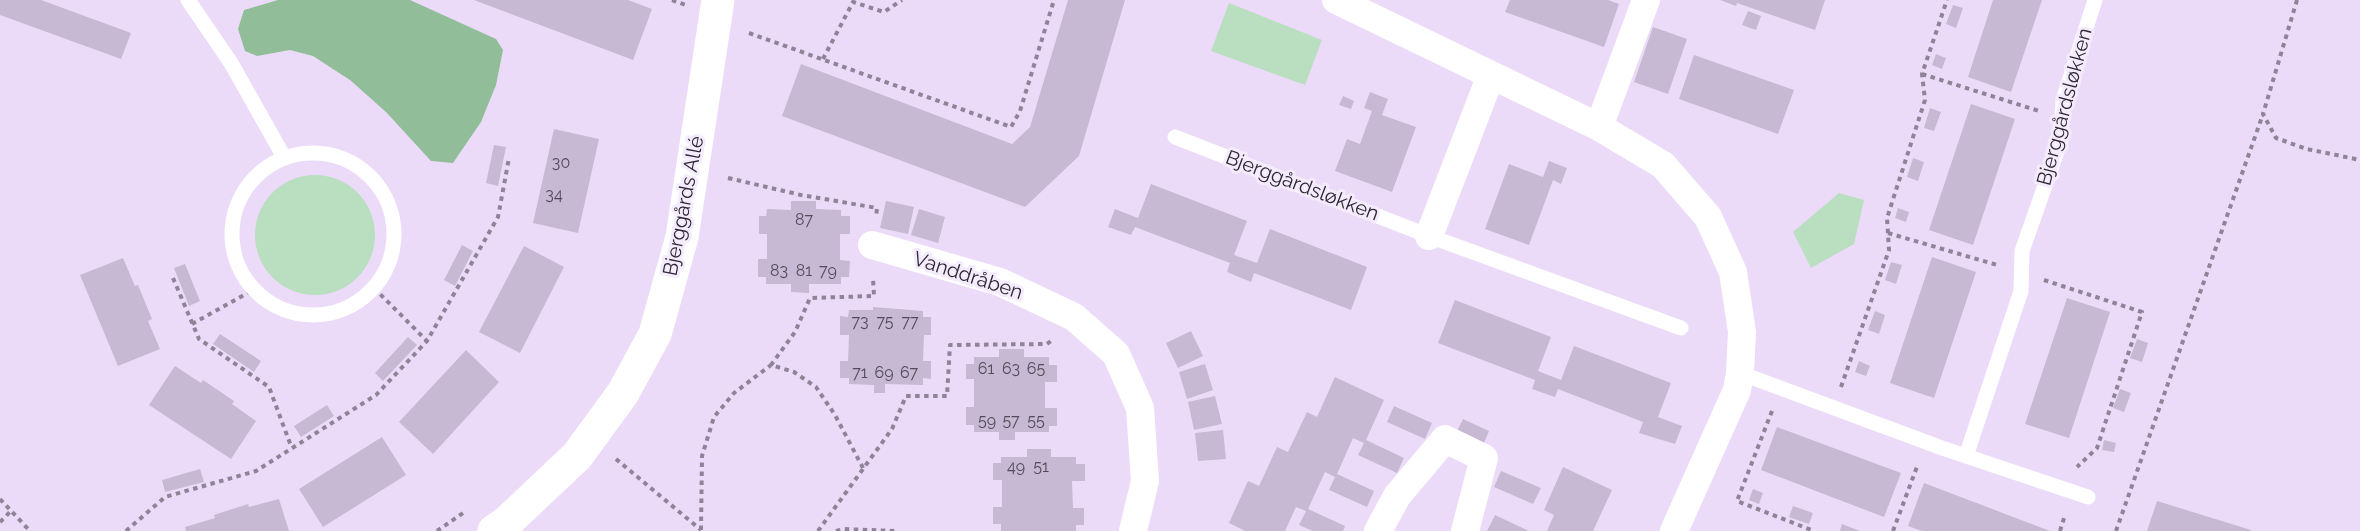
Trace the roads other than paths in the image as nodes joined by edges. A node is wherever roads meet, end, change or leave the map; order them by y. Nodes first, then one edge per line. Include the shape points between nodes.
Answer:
1 (188, 0) edge
2 (1646, 0) edge
3 (2095, 0) edge
4 (1341, 1) edge
5 (697, 2) edge
6 (1491, 75) junction
7 (1599, 127) junction
8 (1175, 137) dead end
9 (284, 157) junction
10 (1429, 236) junction
11 (872, 245) road end
12 (1681, 328) dead end
13 (1740, 373) junction
14 (1966, 456) junction
15 (2088, 497) dead end
16 (494, 531) edge
17 (1133, 531) edge
18 (1378, 531) edge
19 (1465, 531) edge
20 (1674, 531) edge

1 - 9 lane via 231,63
2 - 7 street
3 - 14 lane, Bjerggårdsløkken via 2063,100 2061,140 2022,251 2020,291
4 - 6 street
5 - 16 street, Bjerggårds Allé via 682,237 655,334 623,393 577,456
6 - 7 street
6 - 10 street
7 - 13 street via 1663,165 1708,217 1733,272 1742,332
8 - 10 lane, Bjerggårdsløkken
9 - 9 lane via 255,176 238,200 231,234 236,262 253,290 276,307 313,315 346,308 374,288 387,268 395,234 389,205 371,177 347,159 313,152
10 - 12 lane, Bjerggårdsløkken
11 - 17 street, Vanddråben via 1000,282 1074,317 1116,354 1140,408 1145,481
13 - 14 lane
13 - 20 street via 1737,390
14 - 15 lane
18 - 19 street via 1398,496 1445,439 1484,458

